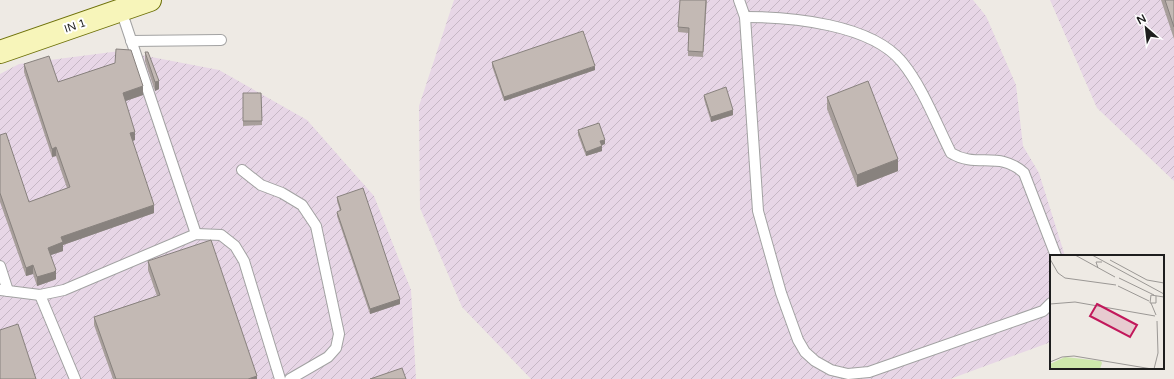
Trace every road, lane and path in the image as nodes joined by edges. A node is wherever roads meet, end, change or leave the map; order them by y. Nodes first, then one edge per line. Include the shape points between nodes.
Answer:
1 (150, 0) edge
2 (739, 0) edge
3 (121, 10) junction
4 (746, 17) junction
5 (221, 40) dead end
6 (132, 41) junction
7 (0, 52) edge
8 (242, 170) dead end
9 (196, 234) junction
10 (1056, 255) edge
11 (0, 266) edge
12 (4, 290) edge
13 (40, 295) junction
14 (1050, 304) edge
15 (75, 379) edge
16 (280, 379) edge
17 (290, 379) edge

1 - 3 street, IN 1
2 - 4 lane
3 - 6 lane
3 - 7 street, IN 1
4 - 10 lane via 802,20 835,27 868,36 887,47 917,85 951,153 970,160 1005,161 1024,173
4 - 14 lane via 758,211 781,293 805,352 832,370 848,374 869,372 1043,311
5 - 6 lane
6 - 9 lane
8 - 17 lane via 261,185 282,193 302,205 316,226 339,334 336,348 328,357
9 - 13 lane via 64,290
9 - 16 lane via 221,235 235,246 244,261
11 - 12 lane
12 - 13 lane
13 - 15 lane

